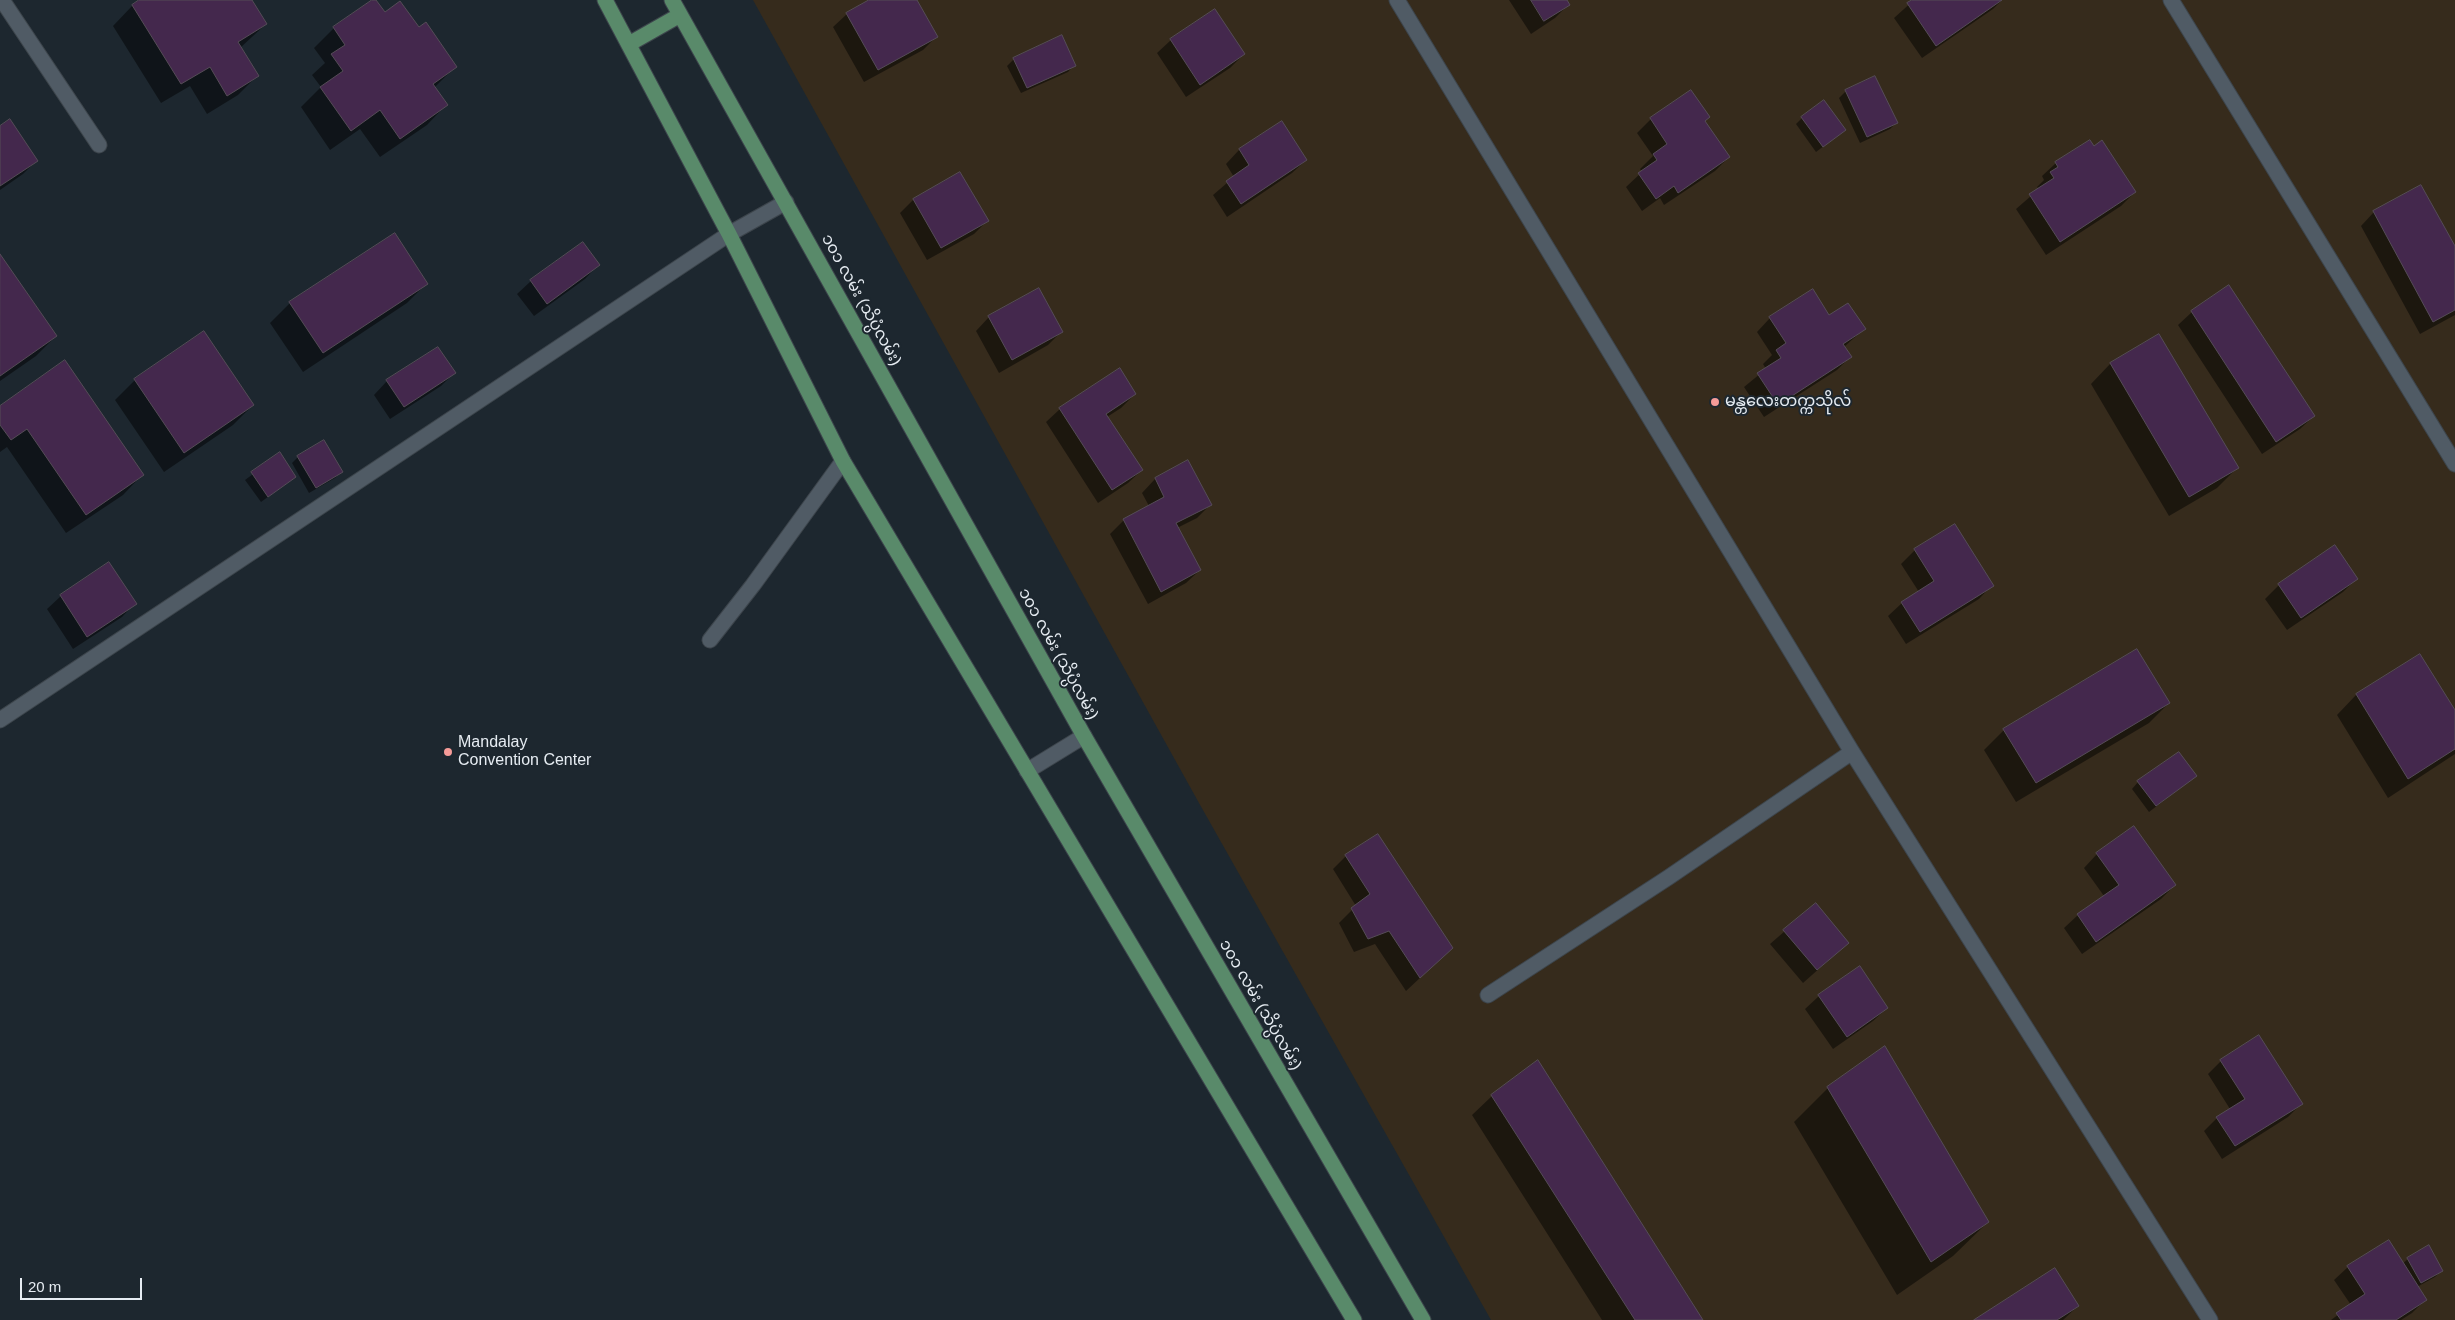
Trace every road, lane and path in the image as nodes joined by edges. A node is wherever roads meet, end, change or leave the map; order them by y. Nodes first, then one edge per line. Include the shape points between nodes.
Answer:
1 (2, 0) edge
2 (605, 0) edge
3 (672, 0) edge
4 (1396, 0) edge
5 (2171, 0) edge
6 (680, 15) junction
7 (629, 44) junction
8 (99, 145) dead end
9 (786, 202) junction
10 (729, 234) junction
11 (843, 462) junction
12 (2455, 464) edge
13 (710, 640) dead end
14 (0, 720) edge
15 (1084, 736) junction
16 (1852, 752) junction
17 (1027, 771) junction
18 (1488, 995) dead end
19 (1354, 1320) edge
20 (1424, 1320) edge
21 (2210, 1320) edge

1 - 8 lane
2 - 7 main road
3 - 6 main road, ၁၀၁ လမ်း (သိပ္ပံလမ်း)
4 - 16 lane
5 - 12 lane
6 - 7 main road
6 - 9 main road, ၁၀၁ လမ်း (သိပ္ပံလမ်း)
7 - 10 main road
9 - 10 lane
9 - 15 main road, ၁၀၁ လမ်း (သိပ္ပံလမ်း)
10 - 11 main road
10 - 14 lane
11 - 13 lane
11 - 17 main road
15 - 17 lane
15 - 20 main road, ၁၀၁ လမ်း (သိပ္ပံလမ်း)
16 - 18 lane
16 - 21 lane
17 - 19 main road

